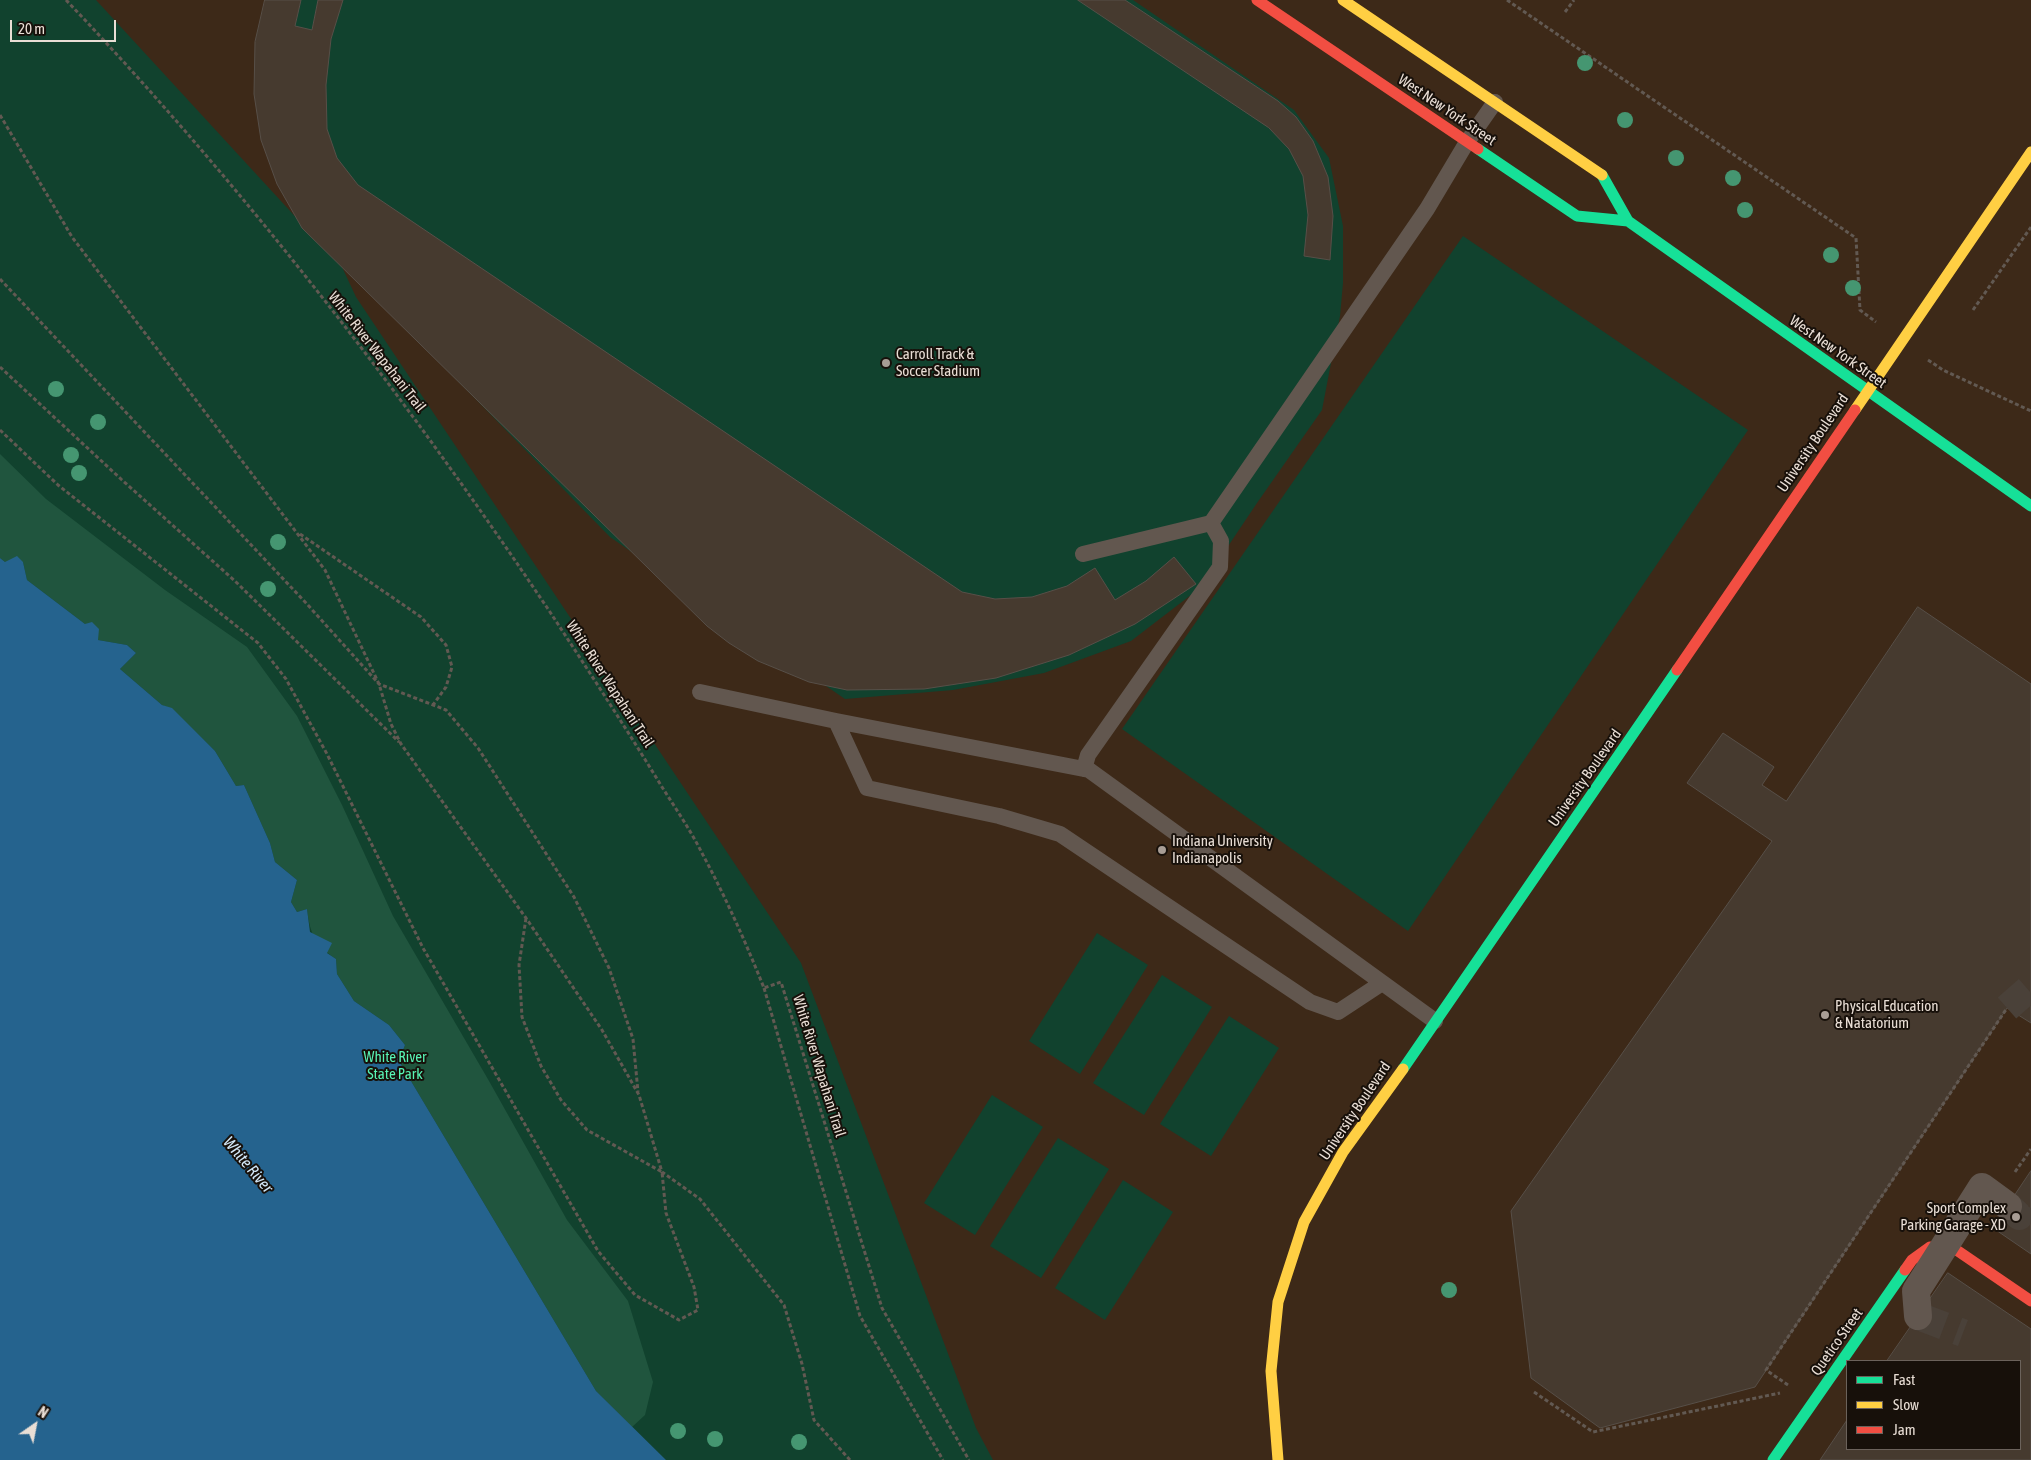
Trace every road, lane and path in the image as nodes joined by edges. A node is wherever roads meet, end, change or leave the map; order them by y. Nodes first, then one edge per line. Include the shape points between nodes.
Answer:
1 (66, 0) edge
2 (1257, 0) edge
3 (1344, 0) edge
4 (1507, 0) edge
5 (1574, 0) edge
6 (1565, 12) dead end
7 (1494, 102) junction
8 (0, 115) edge
9 (1467, 142) junction
10 (2031, 152) edge
11 (1628, 221) junction
12 (2031, 227) edge
13 (0, 279) edge
14 (1860, 310) dead end
15 (1973, 310) dead end
16 (0, 367) edge
17 (1943, 370) dead end
18 (1866, 390) junction
19 (2031, 411) edge
20 (0, 430) edge
21 (2031, 506) edge
22 (1211, 523) junction
23 (297, 533) junction
24 (1083, 554) dead end
25 (379, 684) junction
26 (700, 692) dead end
27 (433, 705) junction
28 (836, 721) junction
29 (401, 744) junction
30 (1084, 769) junction
31 (526, 918) junction
32 (1382, 984) junction
33 (764, 988) junction
34 (2007, 1008) tunnel mouth
35 (1435, 1021) junction
36 (639, 1095) junction
37 (662, 1172) junction
38 (2008, 1206) tunnel mouth
39 (2031, 1301) edge
40 (1918, 1316) dead end
41 (1766, 1370) dead end
42 (1534, 1392) dead end
43 (1785, 1392) dead end
44 (850, 1460) edge
45 (943, 1460) edge
46 (969, 1460) edge
47 (1278, 1460) edge
48 (1773, 1460) edge

1 - 33 path, White River Wapahani Trail via 238,194 418,423 614,708 702,852
2 - 9 street, West New York Street
3 - 7 street, West New York Street
4 - 14 path via 1856,238
5 - 6 path
7 - 9 lane
7 - 11 street, West New York Street via 1602,174
8 - 23 path via 72,237
9 - 11 street, West New York Street via 1577,216
9 - 22 lane via 1427,209
10 - 18 street, University Boulevard
11 - 18 street, West New York Street
12 - 15 path
13 - 25 path
16 - 29 path via 235,581
17 - 19 path
18 - 21 street, West New York Street
18 - 35 street, University Boulevard
20 - 37 path via 58,485 258,643 286,679 423,948 598,1251 635,1295 679,1320 698,1310 694,1287 666,1213
22 - 24 lane
22 - 30 lane via 1221,541 1220,567 1088,755
23 - 25 path via 324,570
23 - 27 path via 421,617 446,645 452,667 446,687
25 - 27 path
25 - 29 path via 391,724
26 - 28 lane
27 - 36 path via 446,710 478,748 574,897 609,968 633,1039
28 - 30 lane
28 - 32 lane via 868,788 999,816 1060,834 1310,1002 1338,1012
29 - 31 path
30 - 32 lane via 1097,775
31 - 36 path via 602,1030
31 - 37 path via 519,966 522,1017 541,1066 561,1100 587,1130
32 - 35 lane
33 - 45 path via 860,1316
33 - 46 path, White River Wapahani Trail via 781,982 882,1308
34 - 41 path
35 - 47 street, University Boulevard via 1343,1152 1304,1222 1278,1302 1271,1371
36 - 37 path
37 - 44 path via 700,1199 784,1305 802,1364 814,1420
38 - 40 street, bridge via 1982,1188 1916,1291
39 - 48 street, Quetico Street via 1955,1249 1930,1247 1912,1260
42 - 43 path via 1593,1432

